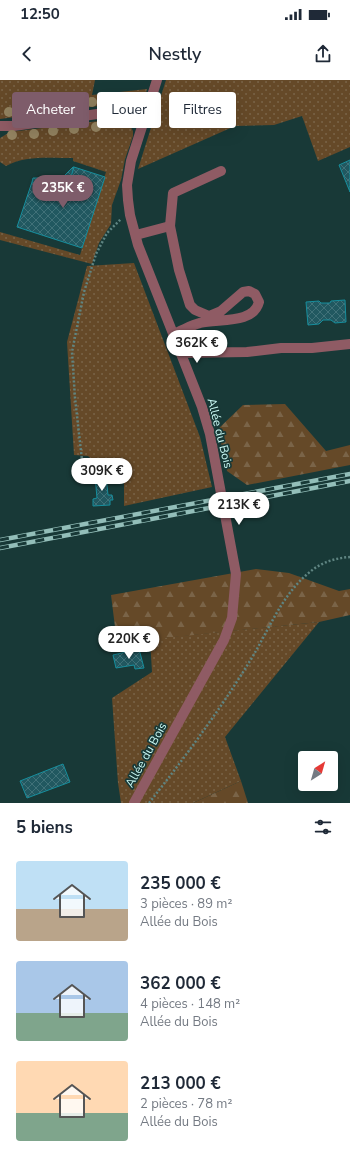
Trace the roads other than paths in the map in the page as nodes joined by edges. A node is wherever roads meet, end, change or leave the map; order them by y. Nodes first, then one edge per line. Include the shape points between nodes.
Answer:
1 (157, 80) edge
2 (153, 92) edge
3 (97, 114) edge
4 (0, 126) edge
5 (141, 128) edge
6 (221, 171) dead end
7 (170, 226) junction
8 (136, 235) junction
9 (174, 334) junction
10 (350, 344) edge
11 (180, 353) junction
12 (134, 803) edge

1 - 2 street, Allée du Bois
3 - 4 street
5 - 8 street, Allée du Bois via 127,184 130,215
6 - 7 street via 173,193
7 - 8 street
7 - 9 street via 179,270 190,305 195,310 209,316 221,311 243,292 249,291 255,294 259,302 258,307 247,316 200,323
8 - 9 street, Allée du Bois
9 - 11 street, Allée du Bois
10 - 11 street via 247,352
11 - 12 street, Allée du Bois via 208,427 235,562 235,598 232,618 224,640

